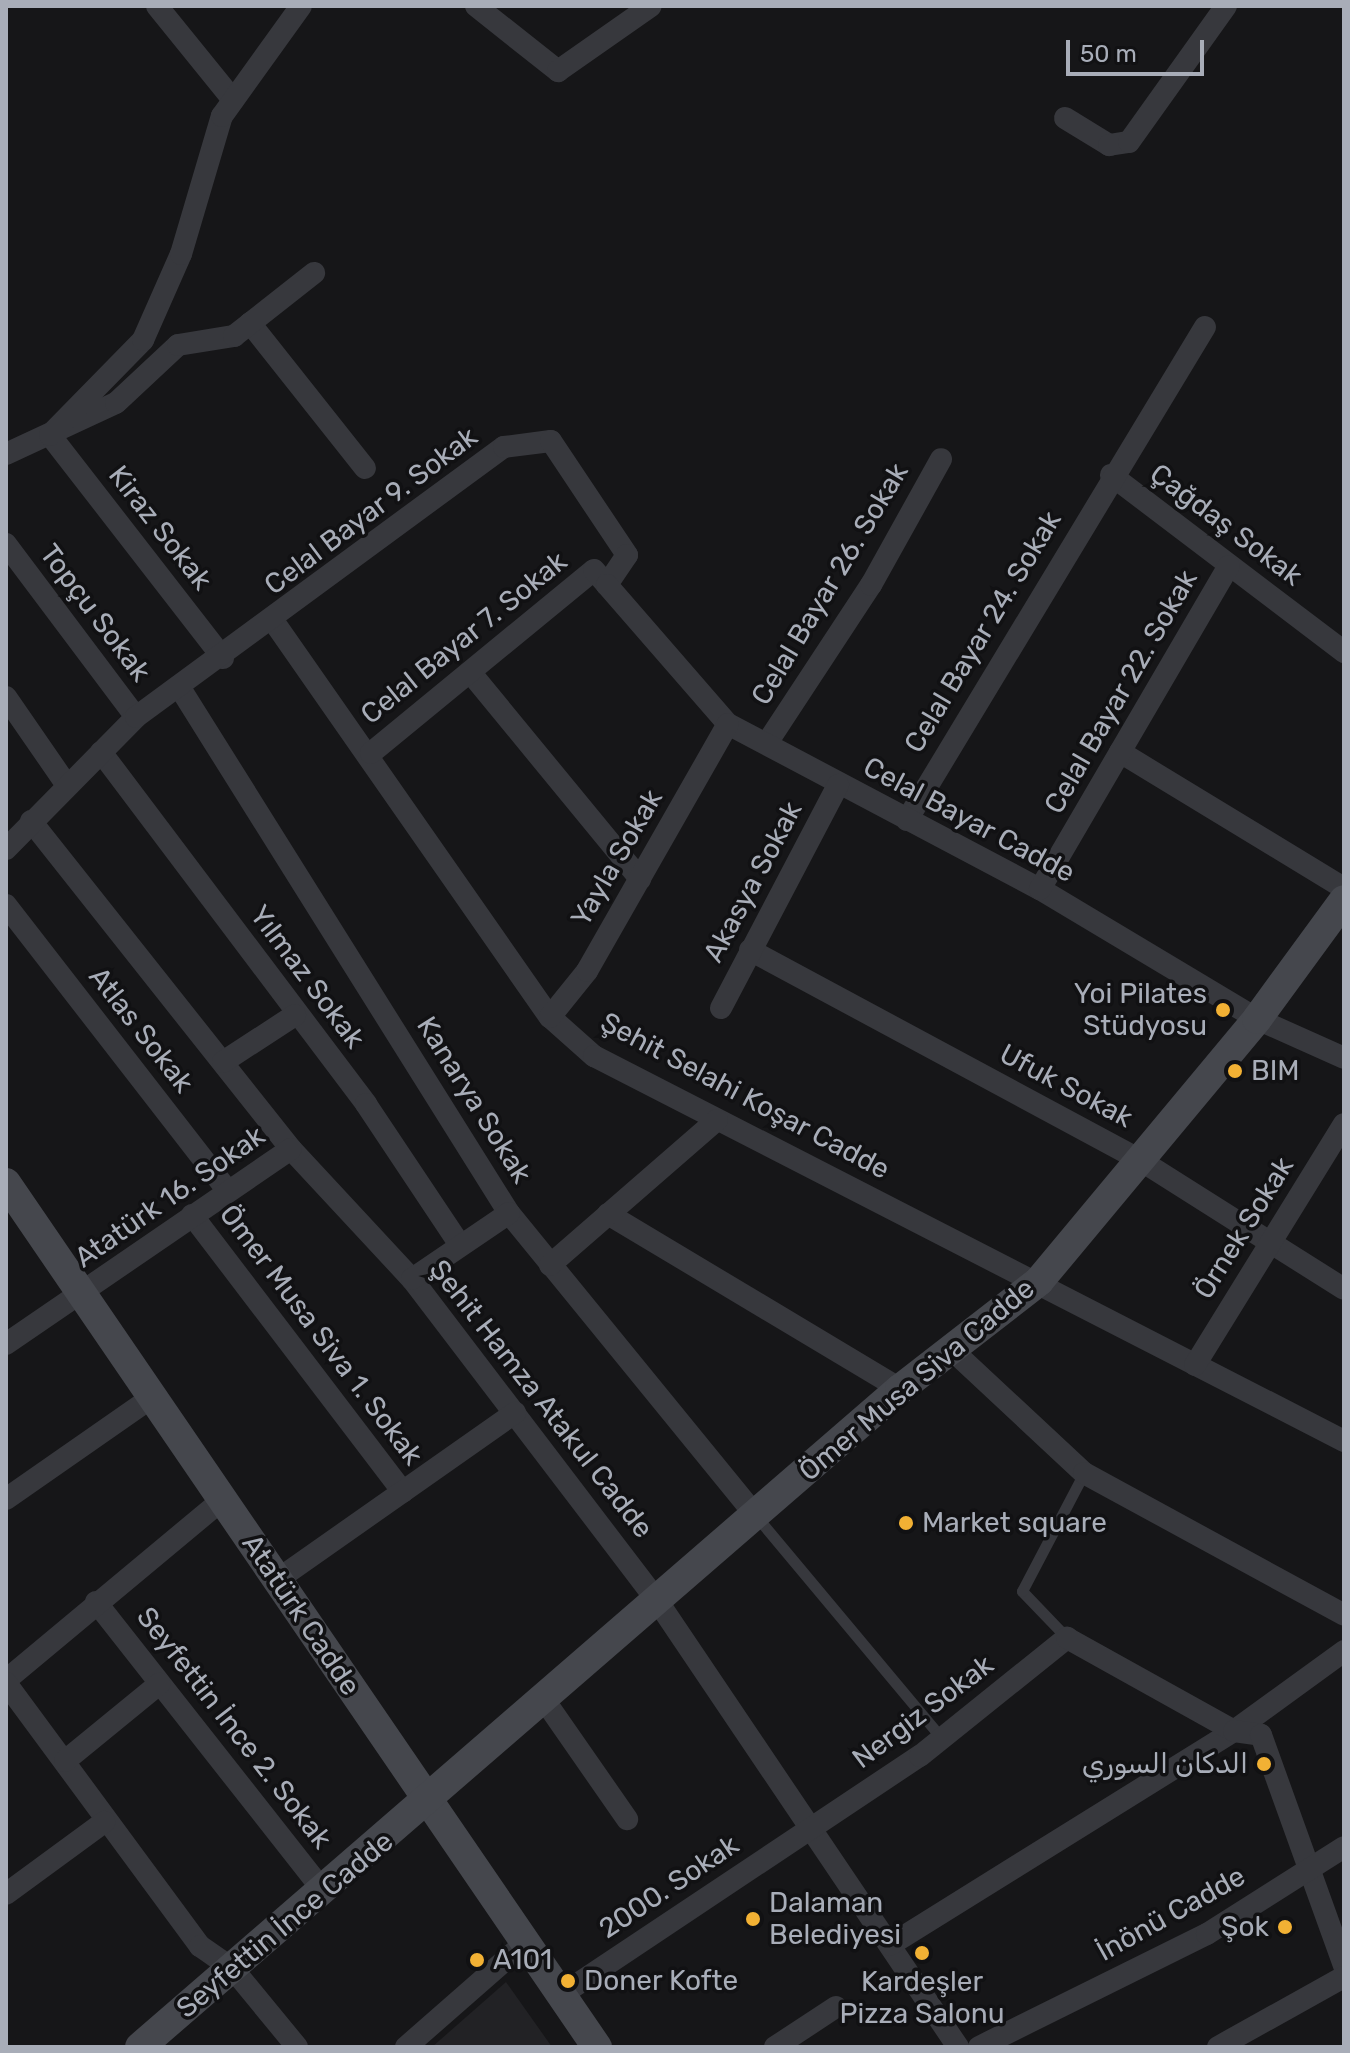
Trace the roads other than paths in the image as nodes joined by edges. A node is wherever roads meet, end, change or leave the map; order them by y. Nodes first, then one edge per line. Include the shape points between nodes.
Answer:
1 (157, 6) edge
2 (301, 6) edge
3 (476, 6) edge
4 (651, 6) edge
5 (1226, 6) edge
6 (233, 100) junction
7 (1065, 118) dead end
8 (314, 273) dead end
9 (250, 323) junction
10 (1205, 327) dead end
11 (50, 435) junction
12 (6, 454) edge
13 (941, 459) dead end
14 (365, 468) dead end
15 (1111, 475) junction
16 (6, 544) edge
17 (1229, 566) junction
18 (600, 578) junction
19 (274, 622) junction
20 (1344, 652) edge
21 (223, 658) junction
22 (470, 672) junction
23 (180, 688) junction
24 (6, 697) edge
25 (136, 717) junction
26 (728, 724) junction
27 (769, 740) junction
28 (101, 752) junction
29 (1120, 752) junction
30 (371, 753) junction
31 (66, 784) junction
32 (838, 785) junction
33 (907, 820) junction
34 (31, 821) junction
35 (6, 849) edge
36 (640, 879) junction
37 (1344, 888) edge
38 (1040, 889) junction
39 (1344, 900) edge
40 (6, 905) edge
41 (750, 950) junction
42 (721, 1008) dead end
43 (295, 1015) junction
44 (550, 1017) junction
45 (1257, 1019) junction
46 (1344, 1058) edge
47 (223, 1062) junction
48 (717, 1120) junction
49 (1344, 1124) edge
50 (291, 1149) junction
51 (1140, 1160) junction
52 (6, 1183) edge
53 (228, 1191) junction
54 (509, 1213) junction
55 (608, 1214) junction
56 (192, 1215) junction
57 (1270, 1241) junction
58 (458, 1242) junction
59 (550, 1265) junction
60 (412, 1279) junction
61 (1039, 1281) junction
62 (1344, 1289) edge
63 (82, 1295) junction
64 (6, 1344) edge
65 (951, 1349) junction
66 (1195, 1365) junction
67 (900, 1389) junction
68 (152, 1397) junction
69 (515, 1413) junction
70 (1344, 1441) edge
71 (1084, 1473) junction
72 (403, 1492) junction
73 (6, 1499) edge
74 (222, 1500) junction
75 (756, 1516) junction
76 (277, 1580) junction
77 (96, 1602) junction
78 (658, 1602) junction
79 (1344, 1615) edge
80 (1067, 1638) junction
81 (1344, 1651) edge
82 (6, 1681) edge
83 (159, 1684) junction
84 (545, 1701) junction
85 (1234, 1731) junction
86 (940, 1736) junction
87 (65, 1761) junction
88 (429, 1803) junction
89 (627, 1819) dead end
90 (104, 1822) junction
91 (811, 1829) junction
92 (1344, 1847) edge
93 (1310, 1870) junction
94 (324, 1892) junction
95 (6, 1894) edge
96 (525, 1943) junction
97 (890, 1945) junction
98 (1344, 1966) edge
99 (233, 1969) junction
100 (1344, 1977) edge
101 (561, 1995) junction
102 (836, 2007) dead end
103 (140, 2047) edge
104 (297, 2047) edge
105 (406, 2047) edge
106 (597, 2047) edge
107 (775, 2047) edge
108 (958, 2047) edge
109 (979, 2047) edge
110 (1218, 2047) edge

1 - 6 street
2 - 6 street
3 - 4 street via 558,71
5 - 7 street via 1139,134 1118,148
6 - 11 street via 143,340
8 - 9 street
9 - 11 street via 234,336 178,345 116,403
9 - 14 street
10 - 15 street, Celal Bayar 24. Sokak
11 - 12 street
11 - 21 street, Kiraz Sokak
13 - 27 street, Celal Bayar 26. Sokak via 871,585
15 - 17 street, Çağdaş Sokak
15 - 33 street, Celal Bayar 24. Sokak
16 - 25 street, Topçu Sokak
17 - 20 street, Çağdaş Sokak
17 - 29 street, Celal Bayar 22. Sokak
18 - 19 street, Celal Bayar 9. Sokak via 627,555 551,441 504,447
18 - 22 street, Celal Bayar 7. Sokak
18 - 26 street, Celal Bayar Cadde
19 - 21 street, Celal Bayar 9. Sokak
19 - 30 street, Şehit Selahi Koşar Cadde
21 - 23 street, Celal Bayar 9. Sokak
22 - 30 street, Celal Bayar 7. Sokak
22 - 36 street
23 - 25 street, Celal Bayar 9. Sokak
23 - 54 street, Kanarya Sokak
24 - 31 street
25 - 28 street, Celal Bayar 9. Sokak
26 - 27 street, Celal Bayar Cadde
26 - 36 street, Yayla Sokak
27 - 32 street, Celal Bayar Cadde
28 - 31 street, Celal Bayar 9. Sokak
28 - 43 street, Yılmaz Sokak
29 - 37 street
29 - 38 street, Celal Bayar 22. Sokak
30 - 44 street, Şehit Selahi Koşar Cadde
31 - 34 street, Celal Bayar 9. Sokak
32 - 33 street, Celal Bayar Cadde
32 - 41 street, Akasya Sokak
33 - 38 street, Celal Bayar Cadde
34 - 35 street, Celal Bayar 9. Sokak
34 - 47 street, Şehit Hamza Atakul Cadde
36 - 44 street, Yayla Sokak via 587,971
38 - 45 street, Celal Bayar Cadde
39 - 45 main road, Ömer Musa Siva Cadde
40 - 53 street, Atlas Sokak
41 - 42 street, Akasya Sokak
41 - 51 street, Ufuk Sokak
43 - 47 street
43 - 58 street, Yılmaz Sokak via 366,1104
44 - 48 street, Şehit Selahi Koşar Cadde via 594,1056
45 - 46 street, Celal Bayar Cadde
45 - 51 main road, Ömer Musa Siva Cadde
47 - 50 street, Şehit Hamza Atakul Cadde
48 - 55 street
48 - 61 street, Şehit Selahi Koşar Cadde
49 - 57 street, Örnek Sokak
50 - 53 street, Atatürk 16. Sokak
50 - 60 street, Şehit Hamza Atakul Cadde
51 - 57 street, Ufuk Sokak
51 - 61 main road, Ömer Musa Siva Cadde
52 - 63 main road, Atatürk Cadde
53 - 56 street, Atatürk 16. Sokak
54 - 58 street
54 - 59 street, Kanarya Sokak
55 - 59 street
55 - 67 street
56 - 63 street, Atatürk 16. Sokak
56 - 72 street, Ömer Musa Siva 1. Sokak
57 - 62 street, Ufuk Sokak
57 - 66 street, Örnek Sokak
58 - 60 street
59 - 75 street, Kanarya Sokak
60 - 69 street, Şehit Hamza Atakul Cadde
61 - 65 main road, Ömer Musa Siva Cadde
61 - 66 street, Şehit Selahi Koşar Cadde
63 - 64 street, Atatürk 16. Sokak
63 - 68 main road, Atatürk Cadde
65 - 67 main road, Ömer Musa Siva Cadde
65 - 71 street
66 - 70 street, Şehit Selahi Koşar Cadde
67 - 75 main road, Ömer Musa Siva Cadde
68 - 73 street
68 - 74 main road, Atatürk Cadde
69 - 72 street
69 - 78 street, Şehit Hamza Atakul Cadde
71 - 79 street
71 - 80 lane via 1022,1591
72 - 76 street
74 - 76 main road, Atatürk Cadde
74 - 77 street
75 - 78 main road, Ömer Musa Siva Cadde
75 - 86 lane
76 - 88 main road, Atatürk Cadde
77 - 82 street
77 - 83 street, Seyfettin İnce 2. Sokak
78 - 84 main road, Ömer Musa Siva Cadde
78 - 91 street, Şehit Hamza Atakul Cadde
80 - 85 street
80 - 86 street, Nergiz Sokak
81 - 85 street
82 - 87 street
83 - 87 street
83 - 94 street, Seyfettin İnce 2. Sokak
84 - 88 main road, Ömer Musa Siva Cadde
84 - 89 street
85 - 93 street via 1261,1735
85 - 97 street
86 - 91 street, Nergiz Sokak
87 - 90 street
88 - 94 main road, Seyfettin İnce Cadde
88 - 96 main road, Atatürk Cadde
90 - 95 street
90 - 99 street via 200,1946
91 - 97 street, Şehit Hamza Atakul Cadde
91 - 101 street, 2000. Sokak
92 - 93 street, İnönü Cadde
93 - 98 street
93 - 109 street, İnönü Cadde via 1207,1934
94 - 99 main road, Seyfettin İnce Cadde
96 - 101 main road, Atatürk Cadde
96 - 105 street
97 - 108 street, Şehit Hamza Atakul Cadde
99 - 103 main road, Seyfettin İnce Cadde
99 - 104 street
100 - 110 street
101 - 106 main road, Atatürk Cadde
102 - 107 street

